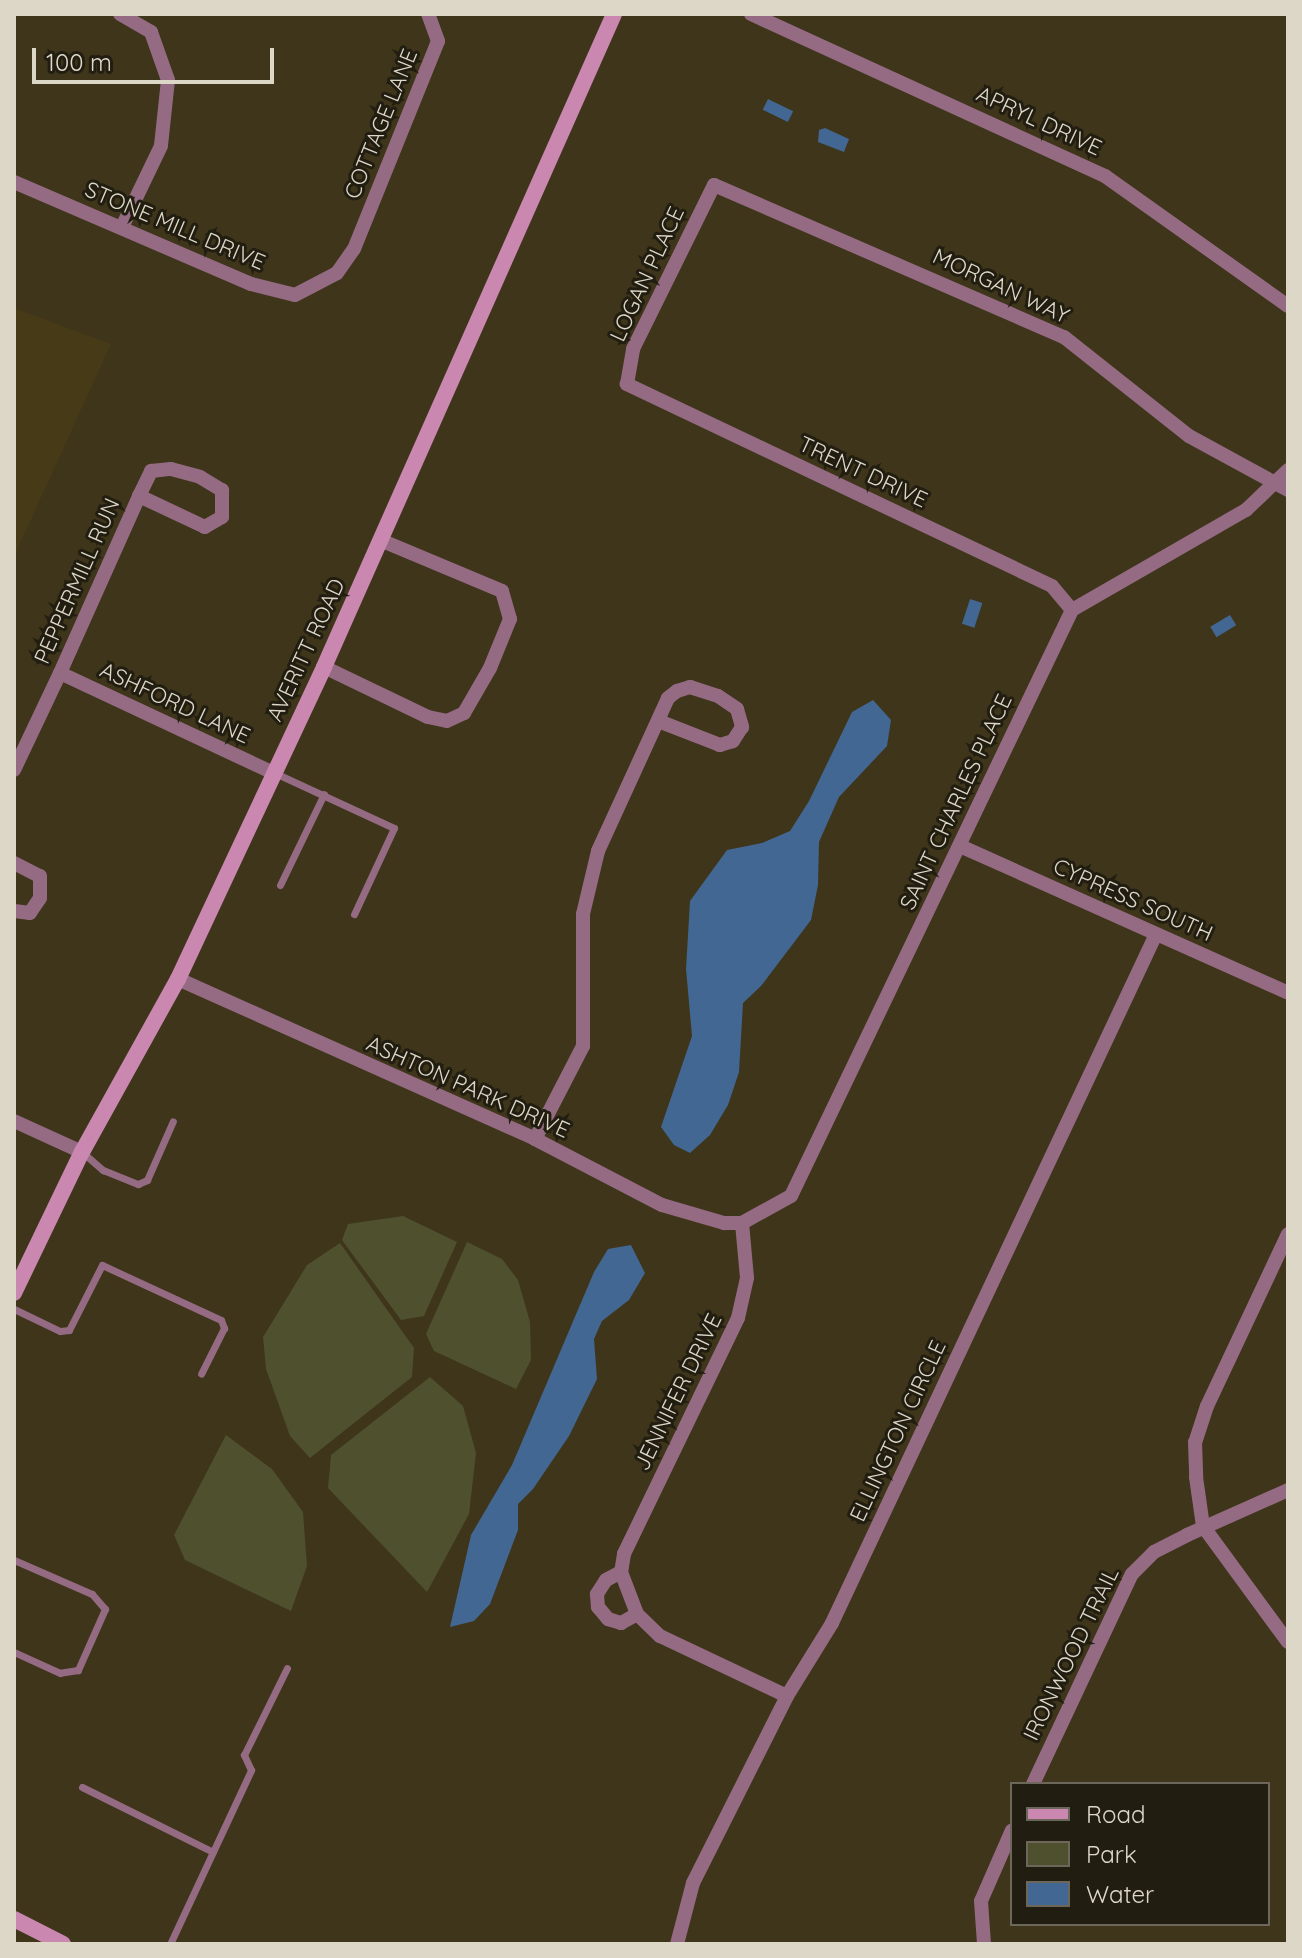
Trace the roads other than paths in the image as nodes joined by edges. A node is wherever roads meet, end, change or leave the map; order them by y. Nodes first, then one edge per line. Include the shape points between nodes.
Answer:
1 (120, 14) edge
2 (428, 14) edge
3 (614, 14) edge
4 (751, 14) edge
5 (14, 182) edge
6 (714, 185) joint
7 (122, 227) junction
8 (354, 249) joint
9 (1288, 306) edge
10 (627, 384) joint
11 (1288, 470) edge
12 (1283, 487) edge
13 (139, 496) junction
14 (380, 540) junction
15 (1072, 610) junction
16 (324, 667) junction
17 (60, 673) junction
18 (661, 722) junction
19 (14, 770) edge
20 (273, 773) junction
21 (324, 794) junction
22 (960, 846) junction
23 (14, 863) edge
24 (280, 885) dead end
25 (14, 911) edge
26 (354, 914) dead end
27 (1156, 934) junction
28 (178, 979) junction
29 (1288, 993) edge
30 (14, 1121) edge
31 (173, 1121) dead end
32 (535, 1139) junction
33 (82, 1152) junction
34 (742, 1223) junction
35 (1288, 1234) edge
36 (14, 1293) edge
37 (14, 1309) edge
38 (201, 1374) dead end
39 (1288, 1490) edge
40 (1203, 1526) junction
41 (14, 1560) edge
42 (621, 1572) junction
43 (637, 1614) junction
44 (1288, 1642) edge
45 (14, 1652) edge
46 (287, 1668) dead end
47 (787, 1696) junction
48 (1034, 1782) edge
49 (82, 1787) dead end
50 (1010, 1835) edge
51 (213, 1852) junction
52 (14, 1919) edge
53 (63, 1944) edge
54 (170, 1944) edge
55 (677, 1944) edge
56 (984, 1944) edge

1 - 7 street via 151,32 168,80 161,146
2 - 8 street, COTTAGE LANE via 438,41
3 - 14 street, AVERITT ROAD
4 - 9 street, APRYL DRIVE via 1105,176
5 - 7 street, STONE MILL DRIVE
6 - 10 street, LOGAN PLACE via 633,349
6 - 12 street, MORGAN WAY via 1064,337 1189,436
7 - 8 street, STONE MILL DRIVE via 251,284 295,295 337,273
10 - 15 street, TRENT DRIVE via 1052,586
11 - 12 street
12 - 15 street
13 - 13 street, PEPPERMILL RUN via 151,471 171,469 222,490 222,517 205,527
13 - 17 street, PEPPERMILL RUN
14 - 16 street, AVERITT ROAD
14 - 16 street via 502,591 510,619 490,668 464,713 447,721
15 - 22 street, SAINT CHARLES PLACE
16 - 20 street, AVERITT ROAD
17 - 19 street, PEPPERMILL RUN
17 - 20 street, ASHFORD LANE
18 - 18 street via 720,745 733,741 742,727 732,705 690,687 668,698
18 - 32 street via 598,851 583,914 583,1046
20 - 21 lane
20 - 28 street, AVERITT ROAD
21 - 24 lane
21 - 26 lane via 394,828
22 - 27 street, CYPRESS SOUTH
22 - 34 street, SAINT CHARLES PLACE via 791,1196
23 - 25 street via 40,876 40,898 30,913
27 - 29 street, CYPRESS SOUTH
27 - 47 street, ELLINGTON CIRCLE via 832,1623
28 - 32 street, ASHTON PARK DRIVE
28 - 33 street, AVERITT ROAD
30 - 33 street
31 - 33 lane via 147,1180 138,1184 103,1170
32 - 34 street, ASHTON PARK DRIVE via 662,1205
33 - 36 street, AVERITT ROAD
34 - 42 street, JENNIFER DRIVE via 747,1278 738,1318 624,1554
35 - 40 street via 1195,1442
37 - 38 lane via 60,1331 69,1330 102,1265 221,1320 224,1328
39 - 40 street, IRONWOOD TRAIL
40 - 44 street
40 - 48 street, IRONWOOD TRAIL via 1154,1552 1132,1574
41 - 45 lane via 92,1594 105,1609 78,1670 60,1673
42 - 43 street
42 - 43 street, JENNIFER DRIVE via 606,1580 597,1594 598,1607 608,1619 621,1623
43 - 47 street via 660,1636
46 - 51 lane via 244,1755 251,1770
47 - 55 street, ELLINGTON CIRCLE via 693,1883
49 - 51 lane
50 - 56 street via 981,1901
51 - 54 lane
52 - 53 street

